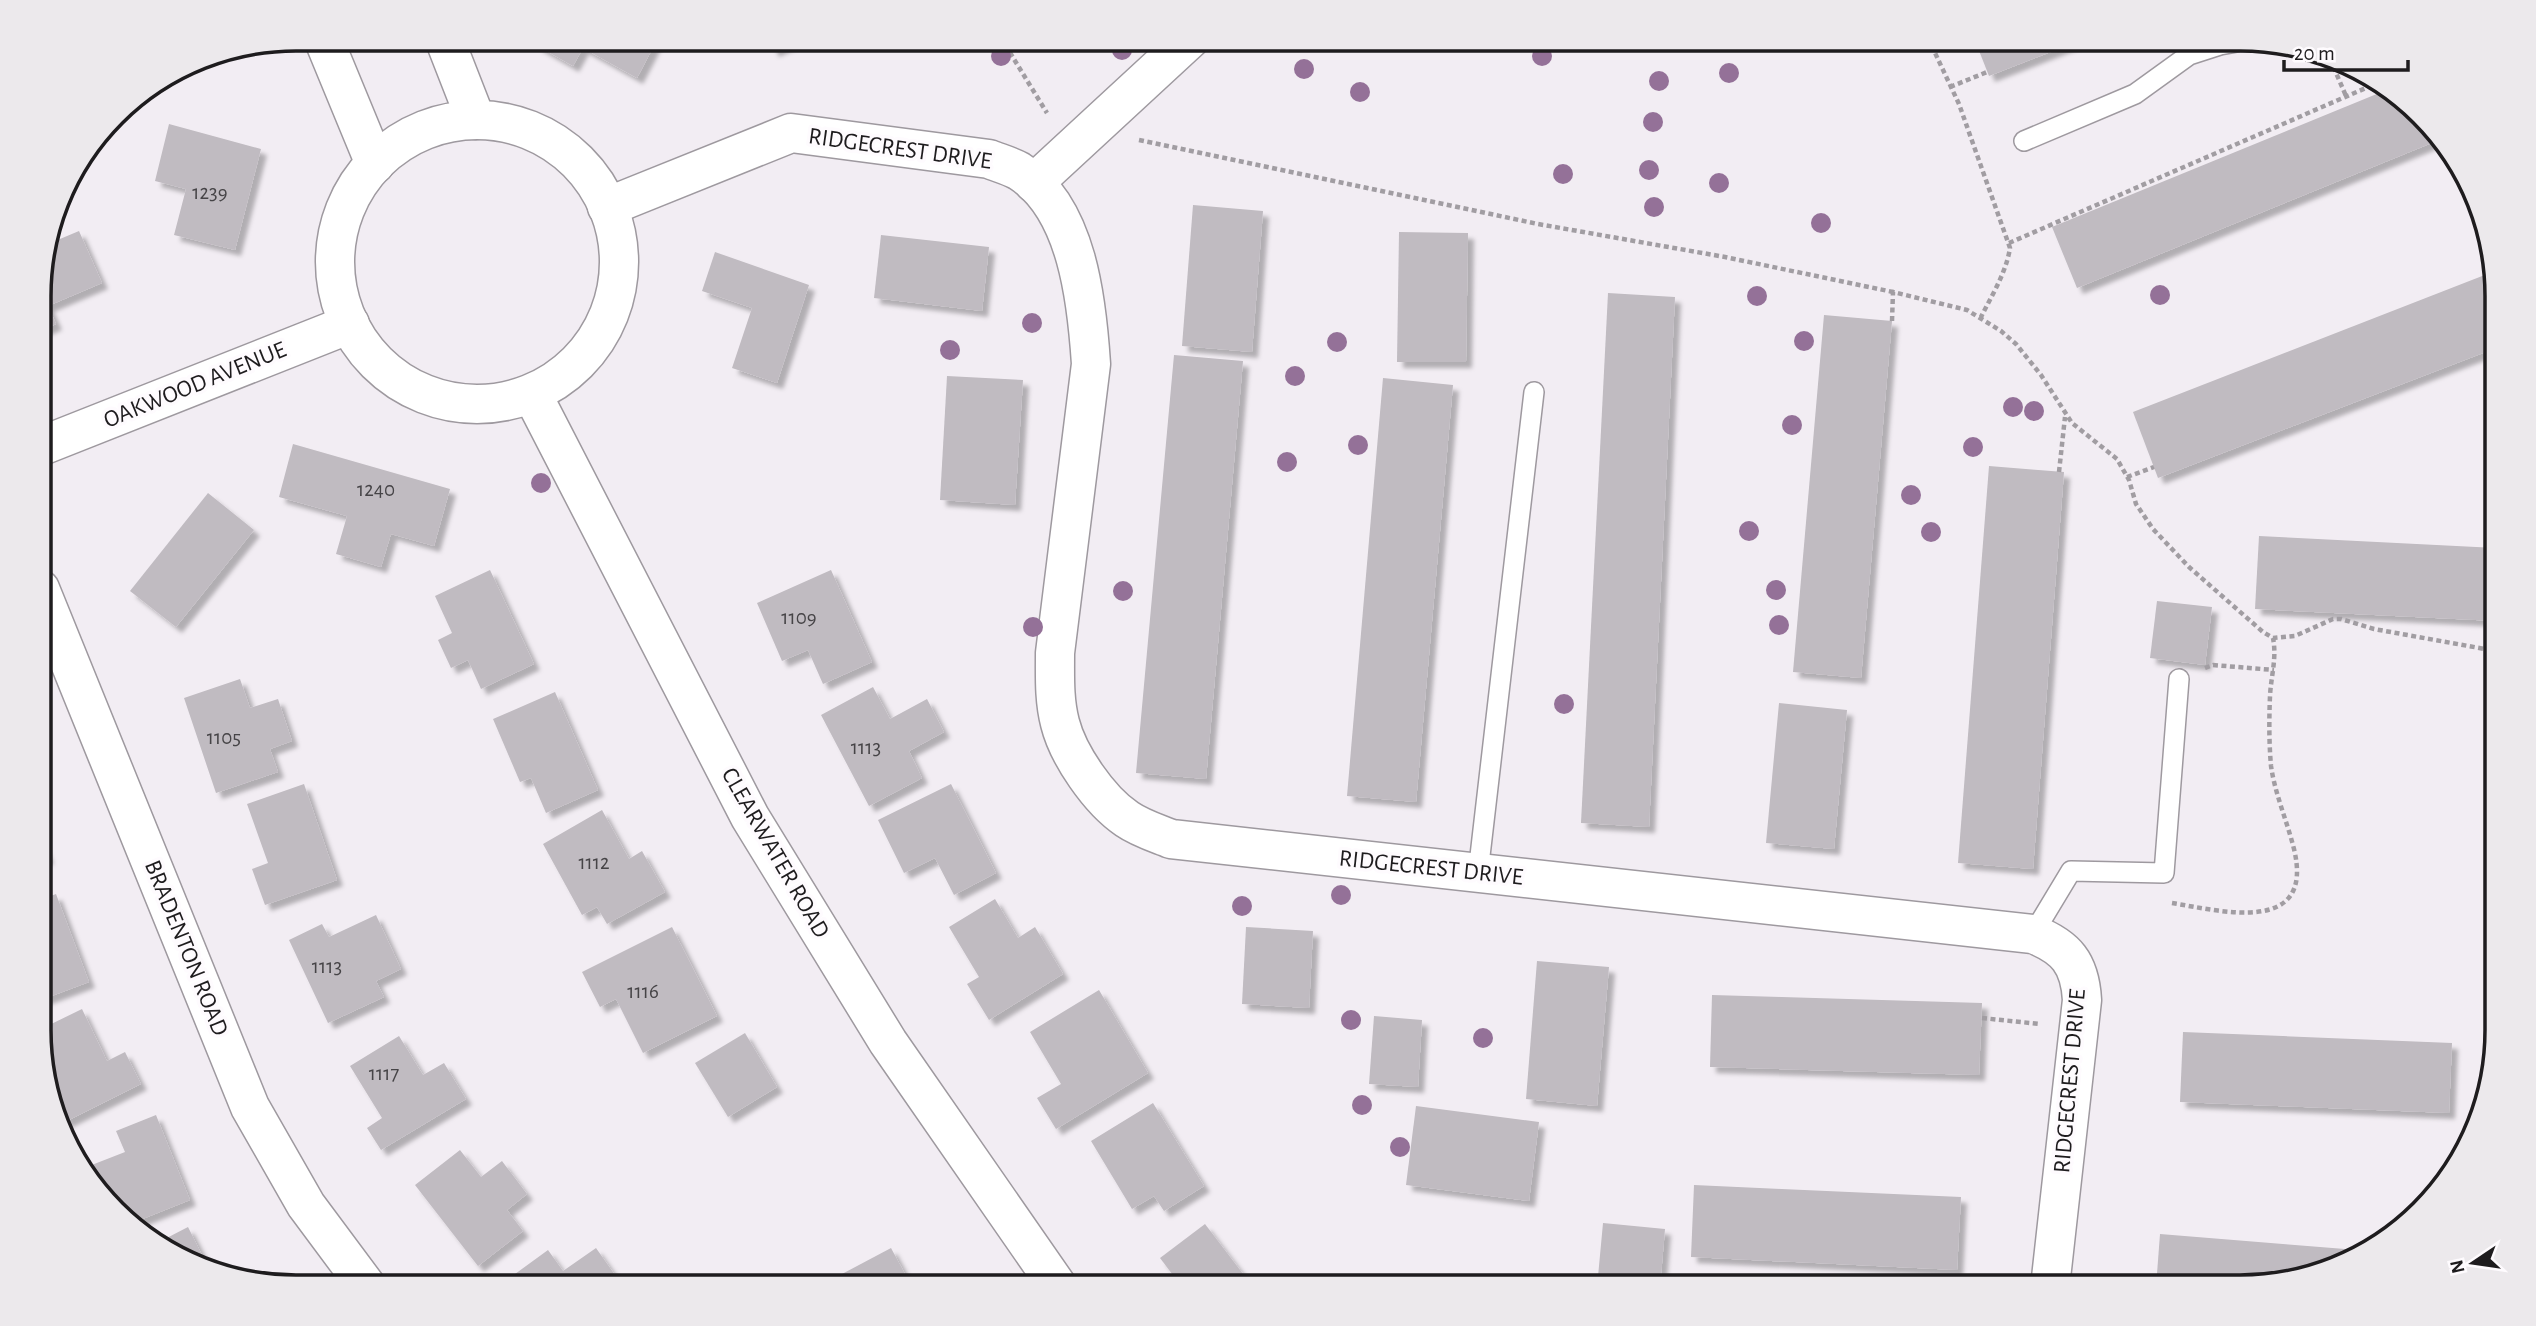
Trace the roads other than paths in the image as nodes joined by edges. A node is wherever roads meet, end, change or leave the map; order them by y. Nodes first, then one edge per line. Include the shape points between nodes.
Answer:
1 (328, 51) edge
2 (448, 51) edge
3 (1177, 51) edge
4 (2201, 51) edge
5 (476, 120) junction
6 (2024, 141) dead end
7 (375, 163) junction
8 (1034, 183) junction
9 (607, 207) junction
10 (350, 324) junction
11 (1534, 391) dead end
12 (532, 394) junction
13 (51, 442) edge
14 (51, 616) edge
15 (2179, 679) road end
16 (1478, 873) junction
17 (2033, 933) junction
18 (359, 1275) edge
19 (1050, 1275) edge
20 (2051, 1275) edge

1 - 7 street
2 - 5 street
3 - 8 street
4 - 6 lane via 2135,94
5 - 7 street via 429,128
5 - 9 street via 513,125 563,149 589,175
7 - 10 street via 355,190 337,239 337,282
8 - 9 street, RIDGECREST DRIVE via 1018,170 989,159 791,133
8 - 16 street, RIDGECREST DRIVE via 1067,231 1088,320 1091,364 1055,667 1060,724 1083,769 1126,819 1171,839
9 - 12 street via 615,227 619,267 612,307 582,359
10 - 12 street via 384,369 434,398 477,405
10 - 13 street, OAKWOOD AVENUE
11 - 16 lane
12 - 19 street, CLEARWATER ROAD via 750,817 888,1042
14 - 18 street, BRADENTON ROAD via 250,1107 306,1205
15 - 17 lane via 2164,873 2071,871
16 - 17 street, RIDGECREST DRIVE
17 - 20 street, RIDGECREST DRIVE via 2067,954 2081,984

